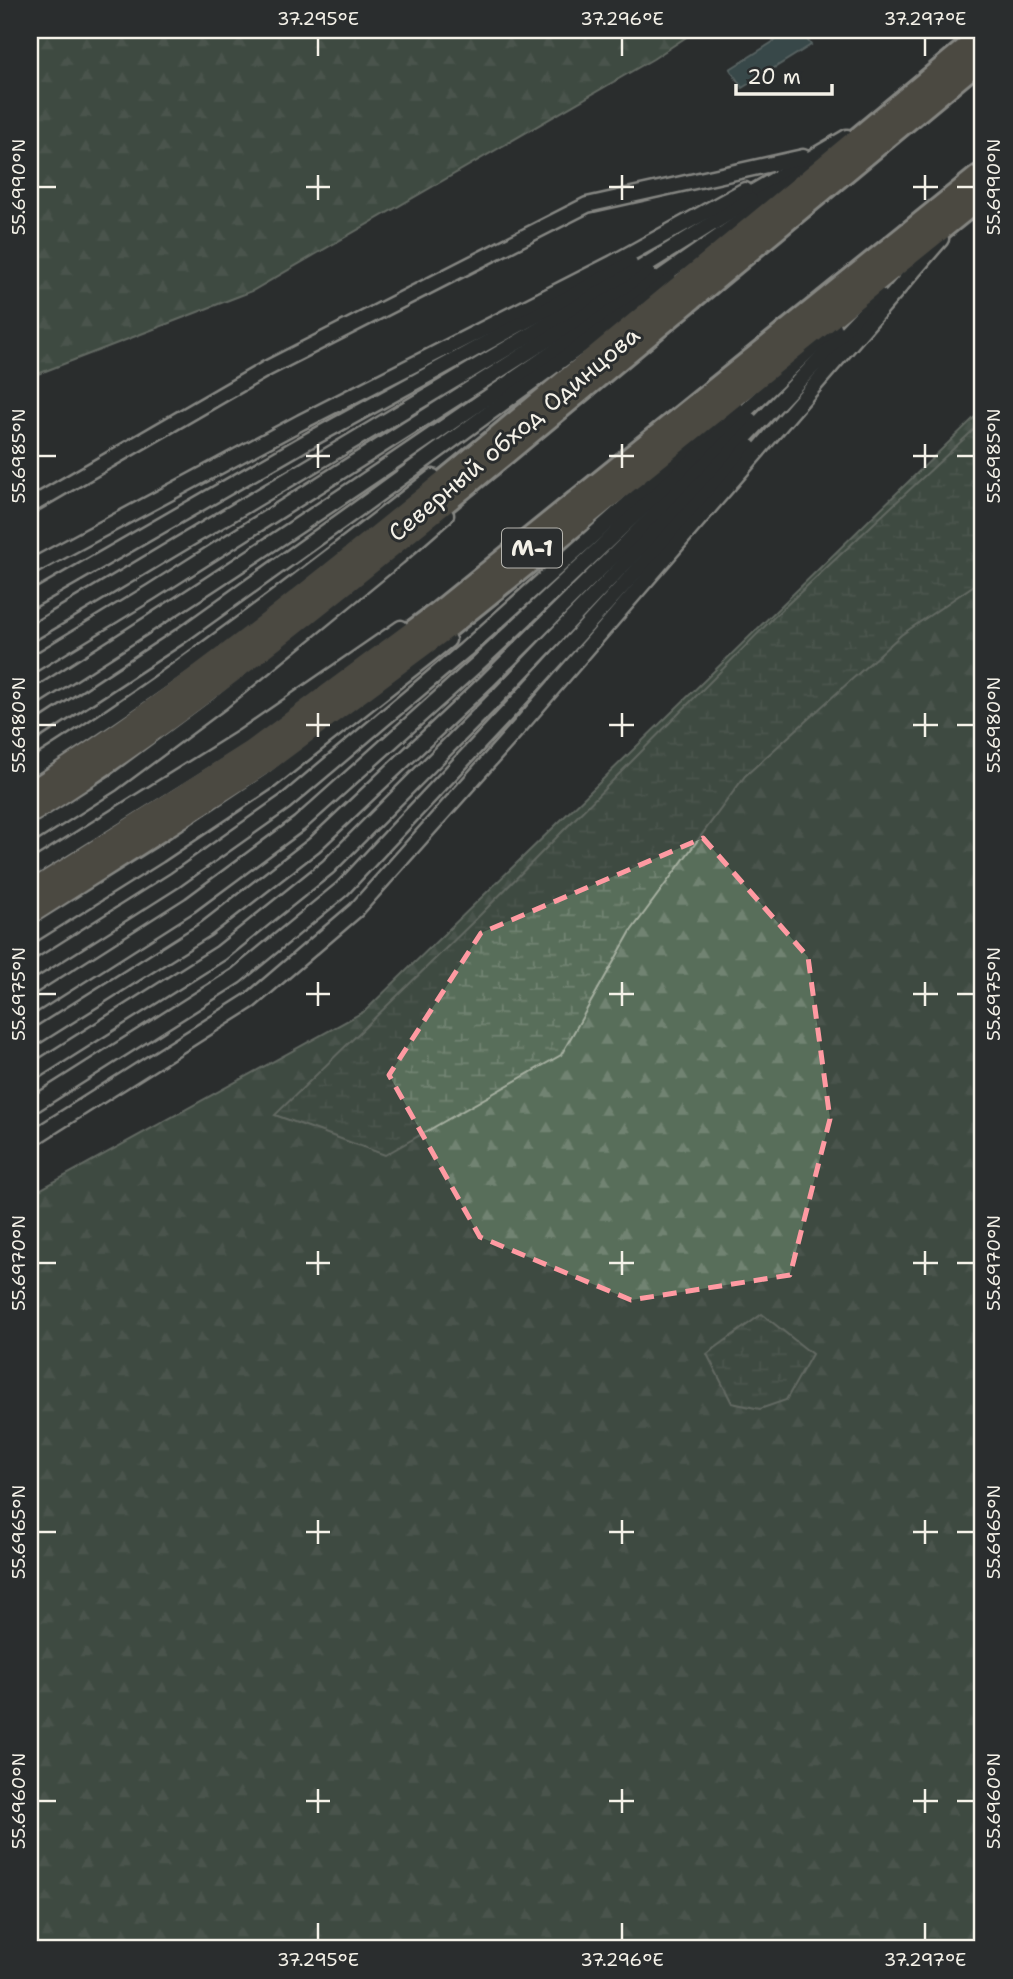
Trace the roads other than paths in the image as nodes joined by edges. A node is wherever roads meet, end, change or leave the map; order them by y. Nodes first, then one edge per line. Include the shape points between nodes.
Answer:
1 (983, 46) edge
2 (936, 85) junction
3 (804, 157) junction
4 (983, 186) edge
5 (550, 387) dead end
6 (545, 428) dead end
7 (440, 472) dead end
8 (461, 501) dead end
9 (565, 503) dead end
10 (30, 506) edge
11 (567, 538) dead end
12 (30, 568) edge
13 (30, 601) edge
14 (411, 621) dead end
15 (30, 634) edge
16 (454, 635) dead end
17 (30, 666) edge
18 (30, 700) edge
19 (30, 735) edge
20 (30, 769) edge
21 (30, 803) edge
22 (30, 836) edge
23 (30, 870) edge
24 (30, 903) edge
25 (30, 936) edge
26 (30, 972) edge
27 (30, 1007) edge
28 (30, 1040) edge
29 (30, 1074) edge
30 (30, 1107) edge
31 (30, 1140) edge

1 - 2 highway, Северный обход Одинцова
2 - 3 lane
2 - 5 lane
2 - 6 lane
2 - 13 lane via 619,271
2 - 15 lane via 625,278
2 - 17 lane via 631,286
2 - 18 lane via 350,490
2 - 19 lane via 362,506
2 - 21 highway, Северный обход Одинцова via 386,540 206,681
3 - 10 lane via 587,205 266,369
3 - 12 lane via 613,263 301,422
4 - 9 lane
4 - 11 lane
4 - 24 highway, М-1 via 443,620 257,758
4 - 26 lane via 465,650 285,802 175,880
4 - 27 lane via 476,666 299,824 190,905
4 - 28 lane via 487,681 314,845 206,929
4 - 29 lane via 498,696 328,867 221,953
4 - 30 lane via 342,889 236,976
4 - 31 lane via 356,910 251,1000
7 - 20 lane via 192,659
8 - 22 lane via 220,703 113,783
14 - 23 lane via 243,737
16 - 25 lane via 271,780

